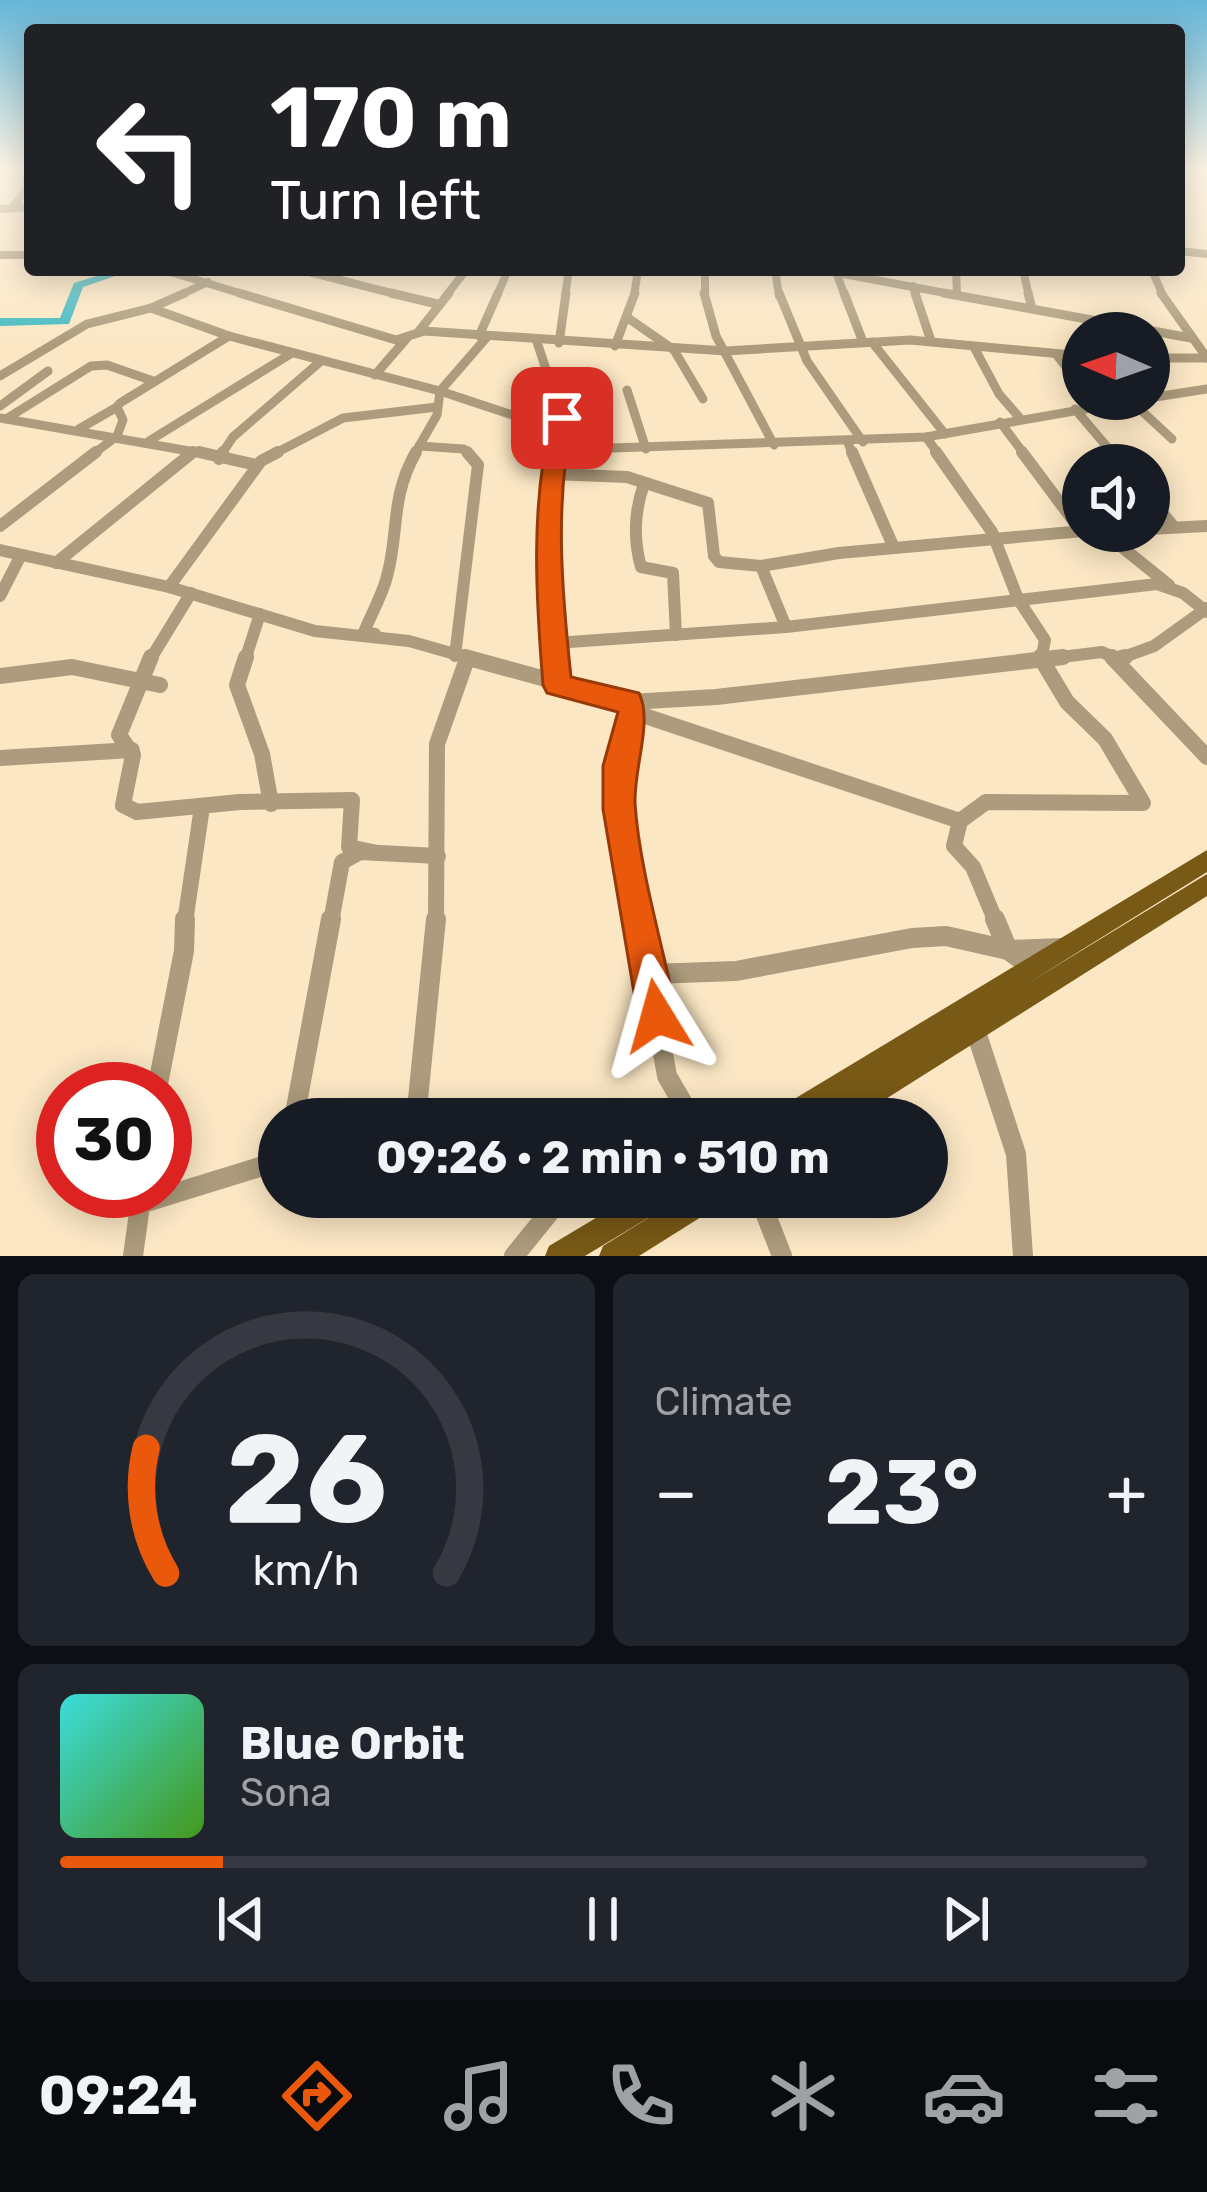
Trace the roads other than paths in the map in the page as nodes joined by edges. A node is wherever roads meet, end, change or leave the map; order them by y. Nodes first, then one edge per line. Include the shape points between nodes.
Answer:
1 (186, 276) edge
2 (325, 276) edge
3 (462, 276) edge
4 (506, 276) edge
5 (568, 276) edge
6 (637, 276) edge
7 (705, 276) edge
8 (776, 276) edge
9 (831, 276) edge
10 (896, 276) edge
11 (956, 276) edge
12 (1025, 276) edge
13 (1154, 276) edge
14 (208, 282) junction
15 (913, 286) junction
16 (957, 295) junction
17 (437, 304) junction
18 (1031, 305) junction
19 (151, 308) junction
20 (1066, 312) edge
21 (628, 318) junction
22 (419, 332) junction
23 (1170, 334) edge
24 (229, 336) junction
25 (483, 337) junction
26 (407, 338) junction
27 (1191, 338) junction
28 (931, 341) junction
29 (537, 342) junction
30 (867, 342) junction
31 (560, 344) junction
32 (615, 346) junction
33 (795, 347) junction
34 (974, 349) junction
35 (678, 350) junction
36 (726, 351) junction
37 (292, 353) junction
38 (1056, 354) junction
39 (1062, 354) edge
40 (1170, 358) edge
41 (1207, 358) edge
42 (321, 361) junction
43 (1062, 362) edge
44 (48, 371) dead end
45 (375, 375) junction
46 (0, 376) edge
47 (153, 381) junction
48 (1207, 389) edge
49 (627, 390) dead end
50 (440, 391) junction
51 (1170, 395) edge
52 (703, 399) dead end
53 (437, 406) junction
54 (117, 407) junction
55 (1062, 412) edge
56 (2, 414) edge
57 (1019, 417) junction
58 (1084, 420) edge
59 (1157, 420) edge
60 (1000, 422) junction
61 (79, 429) junction
62 (560, 433) junction
63 (945, 434) junction
64 (117, 436) junction
65 (926, 437) junction
66 (1172, 439) dead end
67 (148, 441) junction
68 (855, 443) junction
69 (1104, 444) edge
70 (774, 445) junction
71 (419, 446) junction
72 (646, 449) junction
73 (194, 452) junction
74 (219, 459) junction
75 (256, 465) junction
76 (553, 475) junction
77 (644, 484) junction
78 (1062, 504) edge
79 (1170, 522) edge
80 (0, 526) edge
81 (1207, 526) edge
82 (1170, 527) edge
83 (1174, 527) junction
84 (1062, 533) edge
85 (994, 538) junction
86 (894, 548) junction
87 (0, 550) edge
88 (1128, 552) edge
89 (21, 555) junction
90 (56, 562) junction
91 (761, 566) junction
92 (1168, 585) junction
93 (169, 587) junction
94 (190, 593) junction
95 (0, 596) edge
96 (1018, 599) junction
97 (1206, 610) edge
98 (260, 614) junction
99 (786, 627) junction
100 (676, 635) junction
101 (409, 641) junction
102 (555, 643) junction
103 (461, 657) junction
104 (1040, 658) junction
105 (1118, 659) junction
106 (1, 673) edge
107 (136, 679) junction
108 (160, 685) dead end
109 (557, 685) junction
110 (631, 707) junction
111 (132, 750) junction
112 (0, 758) edge
113 (1207, 758) edge
114 (271, 804) junction
115 (202, 807) junction
116 (960, 821) junction
117 (377, 853) junction
118 (438, 856) junction
119 (1207, 860) edge
120 (1205, 899) edge
121 (1067, 948) junction
122 (1008, 950) junction
123 (1033, 968) junction
124 (652, 974) junction
125 (975, 1029) junction
126 (162, 1062) edge
127 (298, 1098) edge
128 (418, 1098) edge
129 (680, 1098) edge
130 (819, 1098) edge
131 (865, 1098) edge
132 (258, 1166) edge
133 (192, 1184) edge
134 (139, 1218) edge
135 (545, 1218) edge
136 (638, 1218) edge
137 (642, 1218) edge
138 (767, 1218) edge
139 (134, 1256) edge
140 (514, 1256) edge
141 (559, 1256) edge
142 (613, 1256) edge
143 (782, 1256) edge
144 (1023, 1256) edge

1 - 14 street
2 - 17 street
3 - 17 street
4 - 25 street
5 - 31 street
6 - 21 street
7 - 36 street via 704,308
8 - 33 street
9 - 30 street
10 - 15 street
11 - 16 street
12 - 18 street
13 - 27 street
14 - 19 street
14 - 26 street
15 - 16 street
15 - 28 street
16 - 18 street
17 - 22 street
18 - 20 street
19 - 24 street
19 - 46 street via 100,318
21 - 32 street
21 - 35 street
22 - 25 street
22 - 26 street
23 - 27 street
24 - 37 street
24 - 47 street
25 - 29 street
25 - 50 street
26 - 45 street
27 - 41 street
28 - 30 street
28 - 34 street
29 - 31 street
29 - 62 street
30 - 33 street
30 - 63 street
31 - 32 street
32 - 35 street
33 - 36 street
33 - 68 street
34 - 38 street
34 - 57 street
35 - 36 street
35 - 52 street
36 - 70 street
37 - 42 street
37 - 67 street
38 - 39 street
38 - 43 street
40 - 41 street
42 - 45 street
42 - 74 street via 232,437
44 - 56 street
45 - 50 street
47 - 54 street
47 - 56 street via 91,366
48 - 51 street
49 - 72 street
50 - 53 street
50 - 62 street
53 - 71 street
53 - 75 street via 343,418
54 - 61 street
54 - 64 street
55 - 57 street
56 - 61 street
57 - 60 street
58 - 69 street
59 - 66 street
60 - 63 street
60 - 78 street
61 - 64 street
62 - 72 street
62 - 76 street
63 - 65 street
64 - 67 street
64 - 80 street
65 - 68 street
65 - 85 street
67 - 73 street
68 - 70 street
68 - 86 street
70 - 72 street
71 - 101 street via 403,476 387,578 364,632
71 - 103 street via 464,449 478,465
73 - 74 street
73 - 90 street
74 - 75 street
75 - 93 street
76 - 77 street
76 - 102 street
77 - 91 street via 708,503 719,562
77 - 100 street via 635,550 640,567 673,573
79 - 83 street
81 - 83 street
82 - 83 street
84 - 85 street
85 - 86 street
85 - 96 street
86 - 91 street
87 - 89 street
88 - 92 street
89 - 90 street
89 - 95 street
90 - 93 street
91 - 99 street
92 - 96 street
92 - 97 street
93 - 94 street
94 - 98 street
94 - 107 street
96 - 99 street
96 - 104 street via 1045,640
97 - 105 street via 1154,646
98 - 101 street via 338,635
98 - 114 street via 237,685
99 - 100 street
100 - 102 street
101 - 103 street
102 - 109 street
103 - 109 street
103 - 118 street via 437,744
104 - 105 street via 1095,652
104 - 110 street
104 - 116 street via 1143,802 986,802
105 - 113 street
106 - 107 street via 71,667
107 - 108 street
107 - 111 street via 119,735
109 - 110 street
110 - 116 street
110 - 124 street via 619,809
111 - 112 street
111 - 115 street via 123,805 129,810
114 - 115 street
114 - 117 street via 352,800 349,847
115 - 126 street
116 - 122 street via 954,846 974,867
117 - 118 street
117 - 127 street via 342,862
118 - 128 street
119 - 121 main road
120 - 125 main road
121 - 122 street
121 - 123 main road
122 - 123 street
122 - 124 street via 946,936 912,938 736,971
123 - 130 main road
124 - 129 street via 667,1076
125 - 131 main road
125 - 144 street via 1016,1154
132 - 133 street
134 - 139 street
135 - 140 street
136 - 141 main road
137 - 142 main road
138 - 143 street

